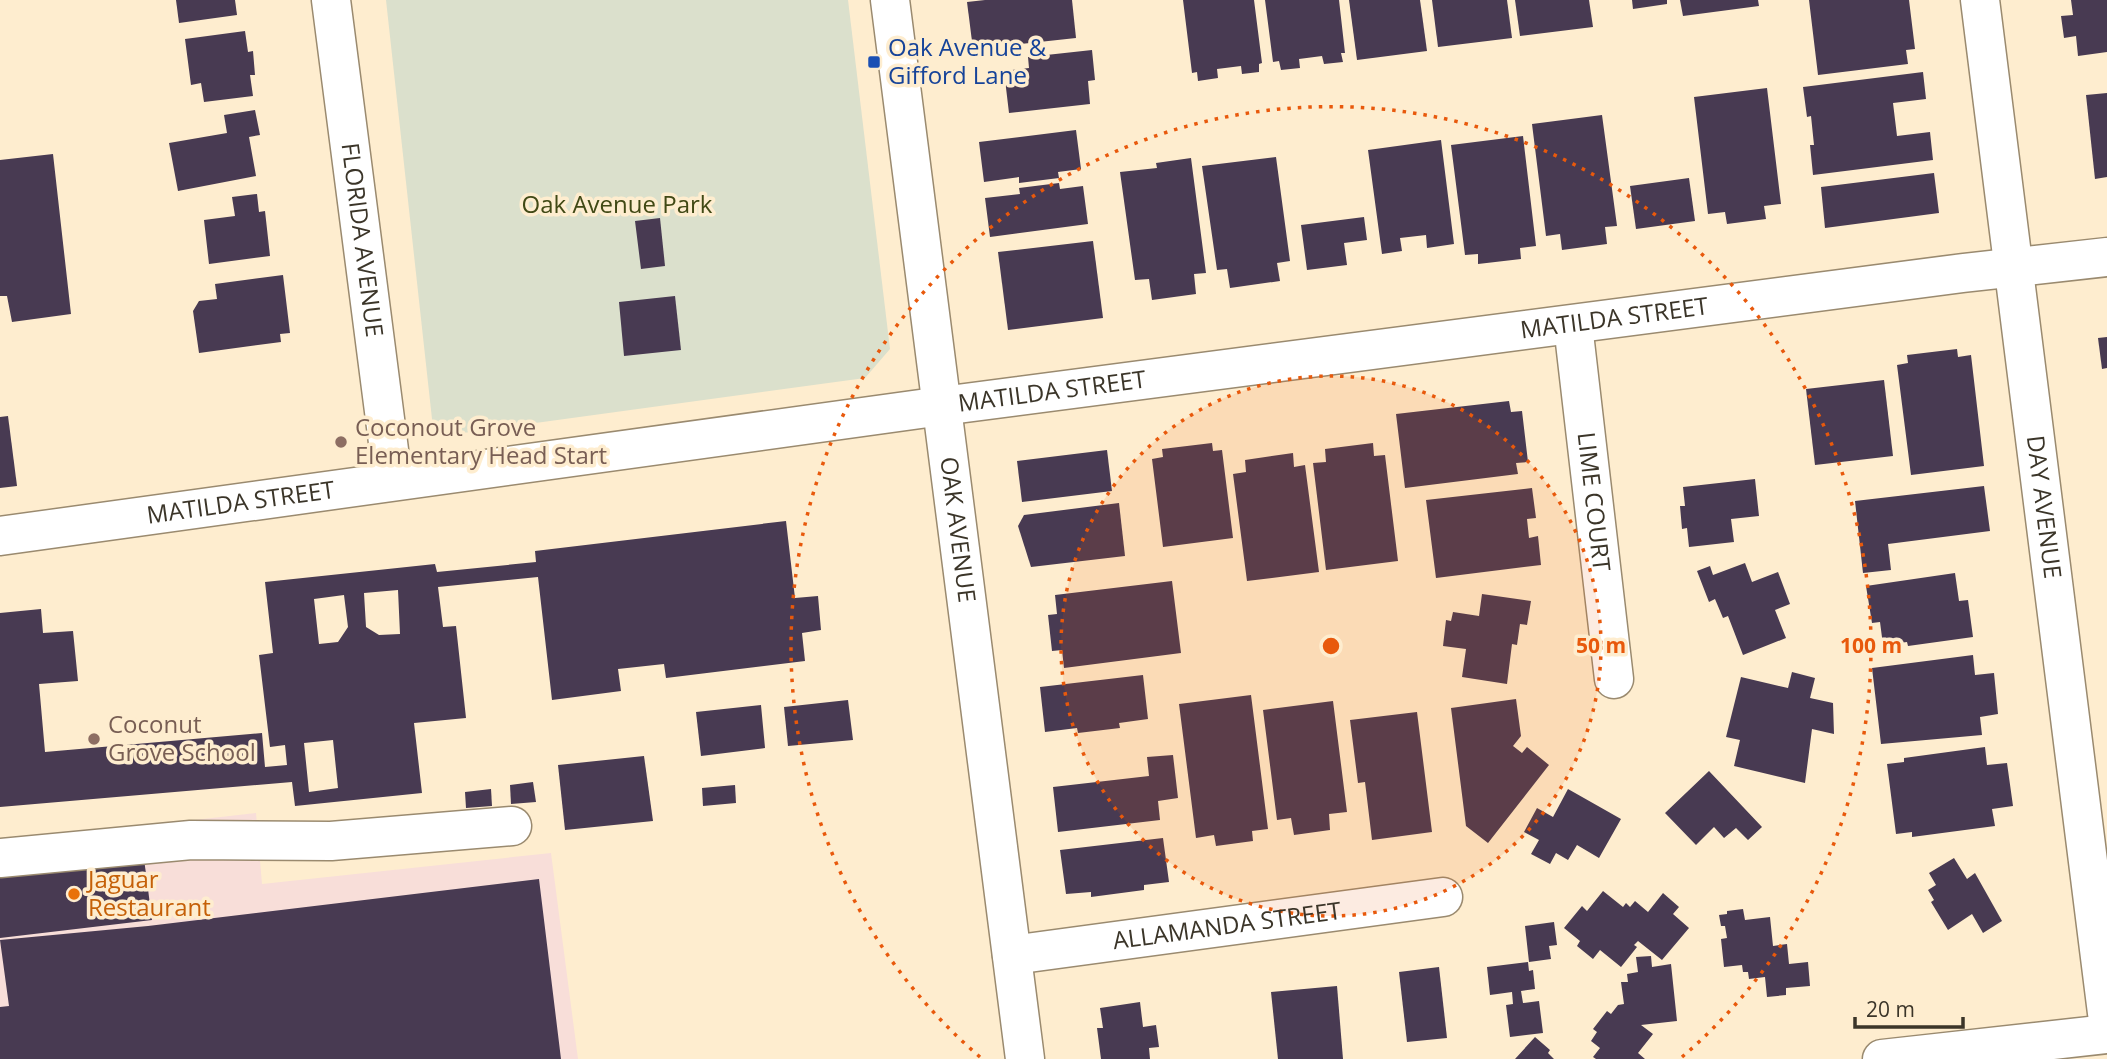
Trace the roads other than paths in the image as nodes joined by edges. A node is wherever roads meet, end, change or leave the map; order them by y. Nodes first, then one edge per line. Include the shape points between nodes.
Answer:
1 (331, 0) edge
2 (890, 0) edge
3 (1980, 0) edge
4 (2107, 257) edge
5 (2015, 268) junction
6 (1573, 325) junction
7 (942, 406) junction
8 (393, 481) junction
9 (0, 536) edge
10 (1614, 679) dead end
11 (512, 826) dead end
12 (0, 858) edge
13 (1443, 897) dead end
14 (1012, 955) junction
15 (2107, 1013) edge
16 (2107, 1034) edge
17 (1025, 1059) edge
18 (1882, 1059) edge

1 - 8 street, FLORIDA AVENUE
2 - 7 street, OAK AVENUE
3 - 5 street, DAY AVENUE
4 - 5 street, MATILDA STREET
5 - 6 street, MATILDA STREET
5 - 15 street, DAY AVENUE
6 - 7 street, MATILDA STREET
6 - 10 street, LIME COURT
7 - 8 street, MATILDA STREET
7 - 14 street, OAK AVENUE
8 - 9 street, MATILDA STREET
11 - 12 street via 331,841 191,840
13 - 14 street, ALLAMANDA STREET
14 - 17 street, OAK AVENUE
16 - 18 street

